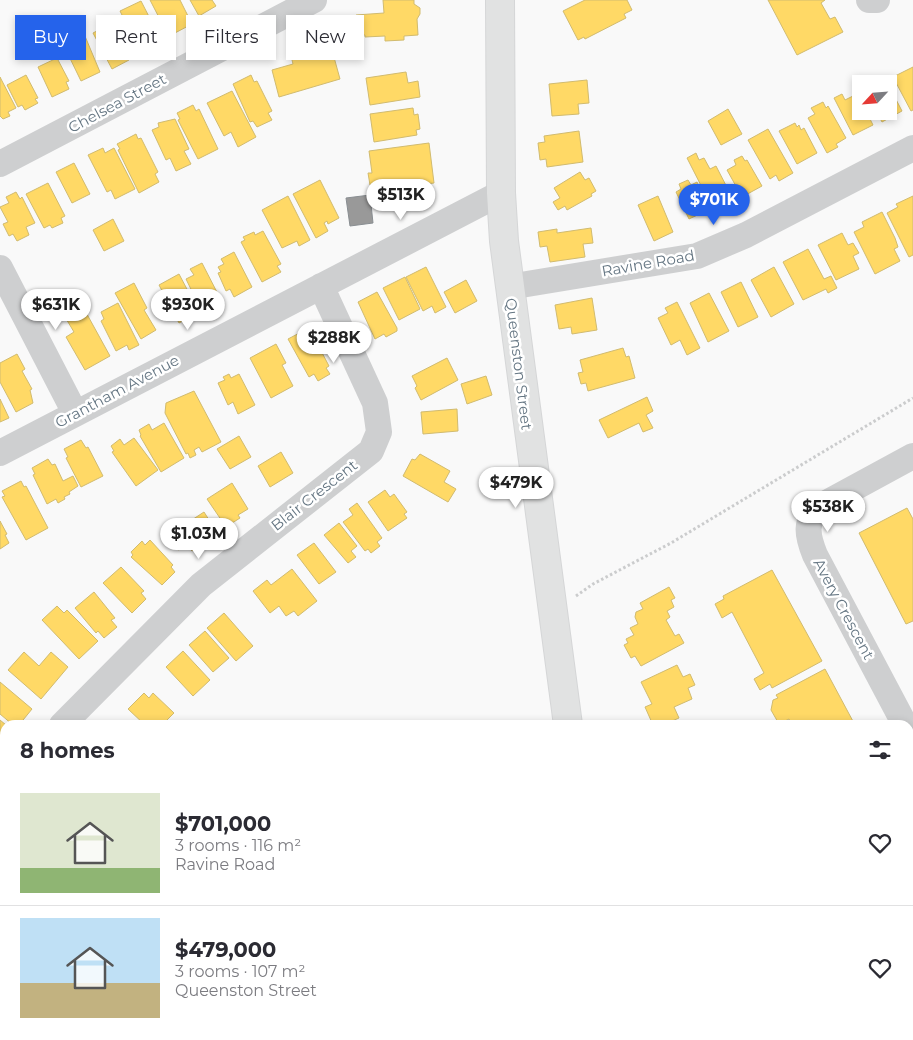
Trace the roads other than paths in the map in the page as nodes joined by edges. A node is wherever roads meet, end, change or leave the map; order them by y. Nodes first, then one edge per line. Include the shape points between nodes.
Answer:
1 (314, 0) edge
2 (500, 0) edge
3 (869, 0) edge
4 (877, 0) edge
5 (913, 148) edge
6 (0, 164) edge
7 (501, 192) junction
8 (0, 268) edge
9 (320, 286) junction
10 (509, 287) junction
11 (75, 413) junction
12 (0, 453) edge
13 (913, 456) edge
14 (67, 720) edge
15 (567, 720) edge
16 (902, 720) edge

1 - 6 street, Chelsea Street
2 - 7 main road, Queenston Street
3 - 4 street
5 - 10 street, Ravine Road via 746,235 697,256
7 - 9 street, Grantham Avenue
7 - 10 main road, Queenston Street
8 - 11 street
9 - 11 street, Grantham Avenue
9 - 14 street, Blair Crescent via 375,403 379,432 371,451 201,585
10 - 15 main road, Queenston Street
11 - 12 street, Grantham Avenue
13 - 16 street, Avery Crescent via 821,506 807,528 815,555

